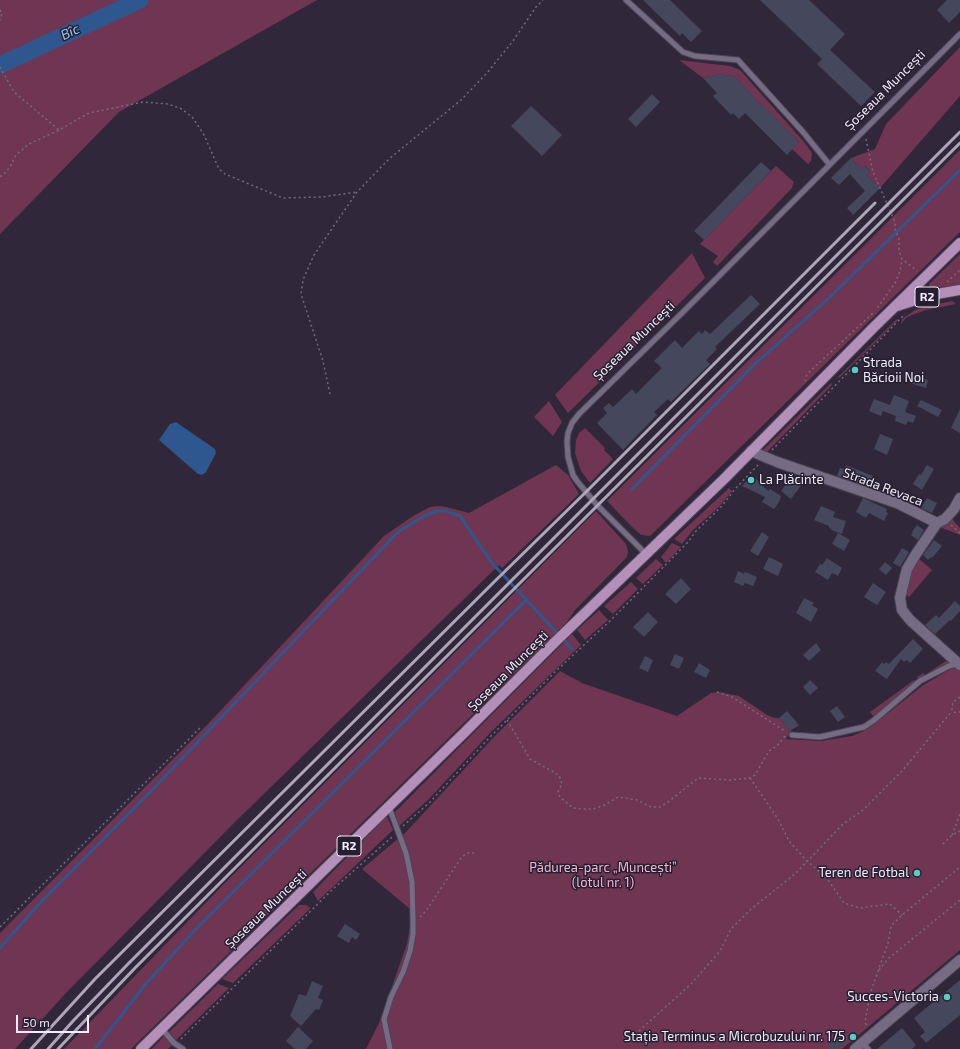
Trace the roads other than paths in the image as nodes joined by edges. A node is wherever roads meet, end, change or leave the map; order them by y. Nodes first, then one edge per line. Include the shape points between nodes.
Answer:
1 (626, 0) edge
2 (960, 34) edge
3 (829, 164) junction
4 (960, 243) edge
5 (960, 290) edge
6 (895, 307) junction
7 (751, 451) junction
8 (960, 498) edge
9 (936, 523) junction
10 (646, 554) junction
11 (959, 664) edge
12 (792, 735) dead end
13 (389, 807) junction
14 (960, 960) edge
15 (162, 1029) junction
16 (864, 1044) edge
17 (142, 1049) edge
18 (183, 1049) edge
19 (390, 1049) edge

1 - 3 lane via 682,52 695,56 738,60
2 - 3 lane, Șoseaua Muncești
3 - 10 lane, Șoseaua Muncești via 572,423 567,442 573,474 598,505
4 - 6 main road, Șoseaua Muncești
5 - 6 main road, R2
6 - 7 main road, Șoseaua Muncești / R2
7 - 9 street, Strada Revaca via 897,503
7 - 10 main road, Șoseaua Muncești / R2
8 - 9 street via 954,510 945,519
9 - 11 street via 908,569 900,598 902,610 910,620
10 - 13 main road, Șoseaua Muncești / R2
11 - 12 lane via 949,666 920,681 864,727 820,737
13 - 15 main road, Șoseaua Muncești / R2
13 - 19 lane via 406,853 412,882 413,920 410,951 384,1019
14 - 16 street
15 - 17 main road, Șoseaua Muncești / R2
15 - 18 lane

